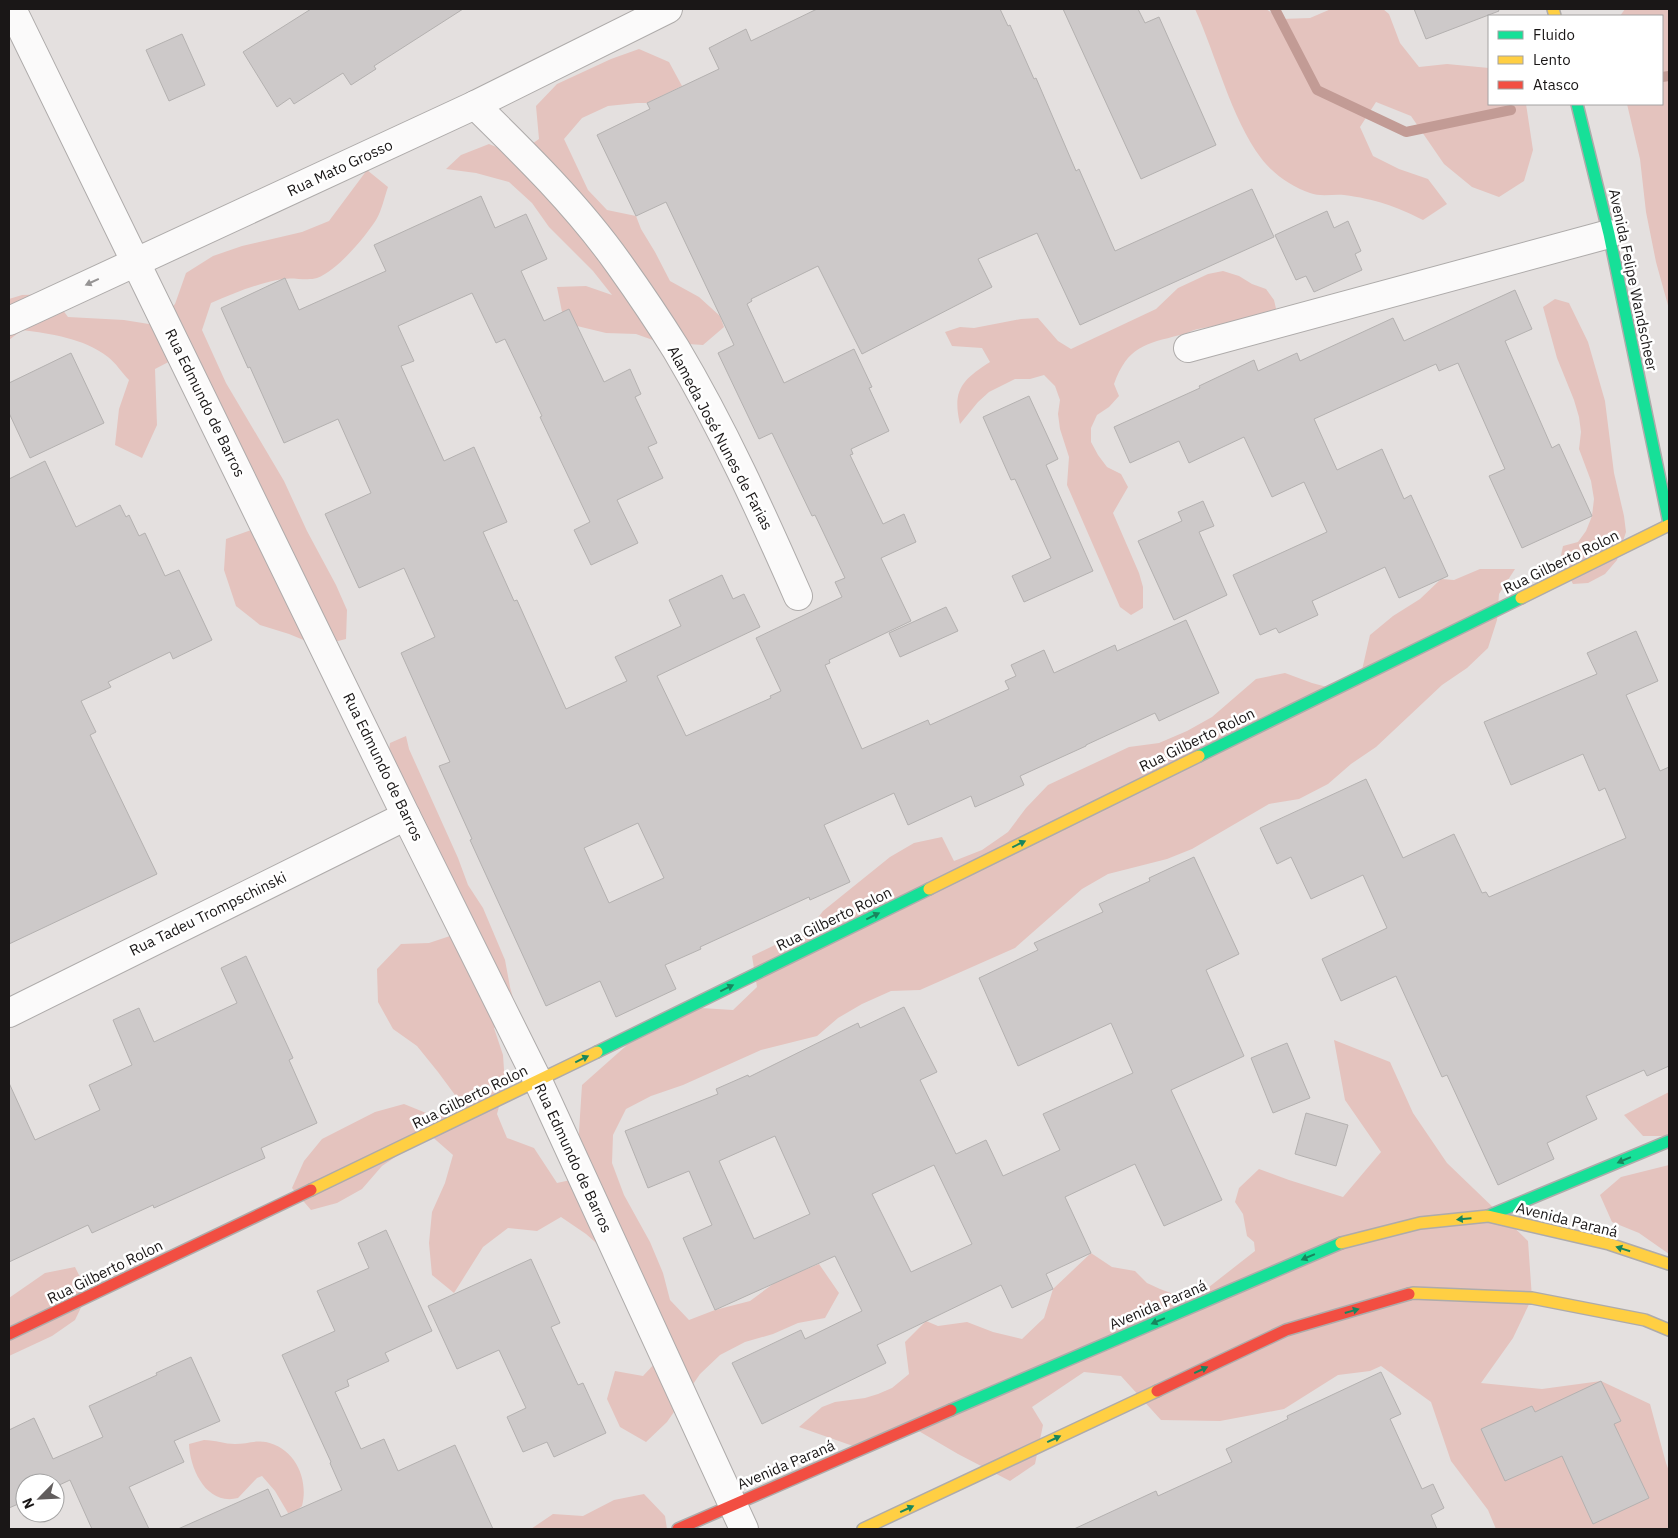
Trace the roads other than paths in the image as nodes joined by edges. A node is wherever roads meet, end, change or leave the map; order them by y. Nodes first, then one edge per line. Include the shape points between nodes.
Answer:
1 (12, 9) edge
2 (668, 9) edge
3 (475, 105) junction
4 (1577, 105) edge
5 (1609, 234) junction
6 (136, 262) junction
7 (9, 320) edge
8 (1188, 348) dead end
9 (1669, 524) edge
10 (798, 596) dead end
11 (406, 816) junction
12 (9, 1013) edge
13 (538, 1081) junction
14 (1669, 1141) edge
15 (1488, 1216) junction
16 (1669, 1264) edge
17 (1669, 1330) edge
18 (9, 1334) edge
19 (733, 1504) junction
20 (678, 1529) edge
21 (744, 1529) edge
22 (863, 1529) edge

1 - 6 street, Rua Edmundo de Barros
2 - 3 street, Rua Mato Grosso
3 - 6 street, Rua Mato Grosso
3 - 10 street, Alameda José Nunes de Farias via 572,204 618,263 676,349 759,508
4 - 5 main road, Avenida Felipe Wandscheer
5 - 8 street
5 - 9 main road, Avenida Felipe Wandscheer
6 -> 7 street, Rua Mato Grosso
6 - 11 street, Rua Edmundo de Barros
13 -> 9 main road, Rua Gilberto Rolon
11 - 12 street, Rua Tadeu Trompschinski
11 - 13 street, Rua Edmundo de Barros
13 - 18 main road, Rua Gilberto Rolon
13 - 19 street, Rua Edmundo de Barros
14 -> 15 main road
16 -> 15 main road, Avenida Paraná via 1609,1244
15 -> 19 main road, Avenida Paraná via 1420,1223 1342,1242
22 -> 17 main road via 1286,1330 1413,1293 1532,1298 1645,1320
19 - 20 main road, Avenida Paraná
19 - 21 street, Rua Edmundo de Barros

